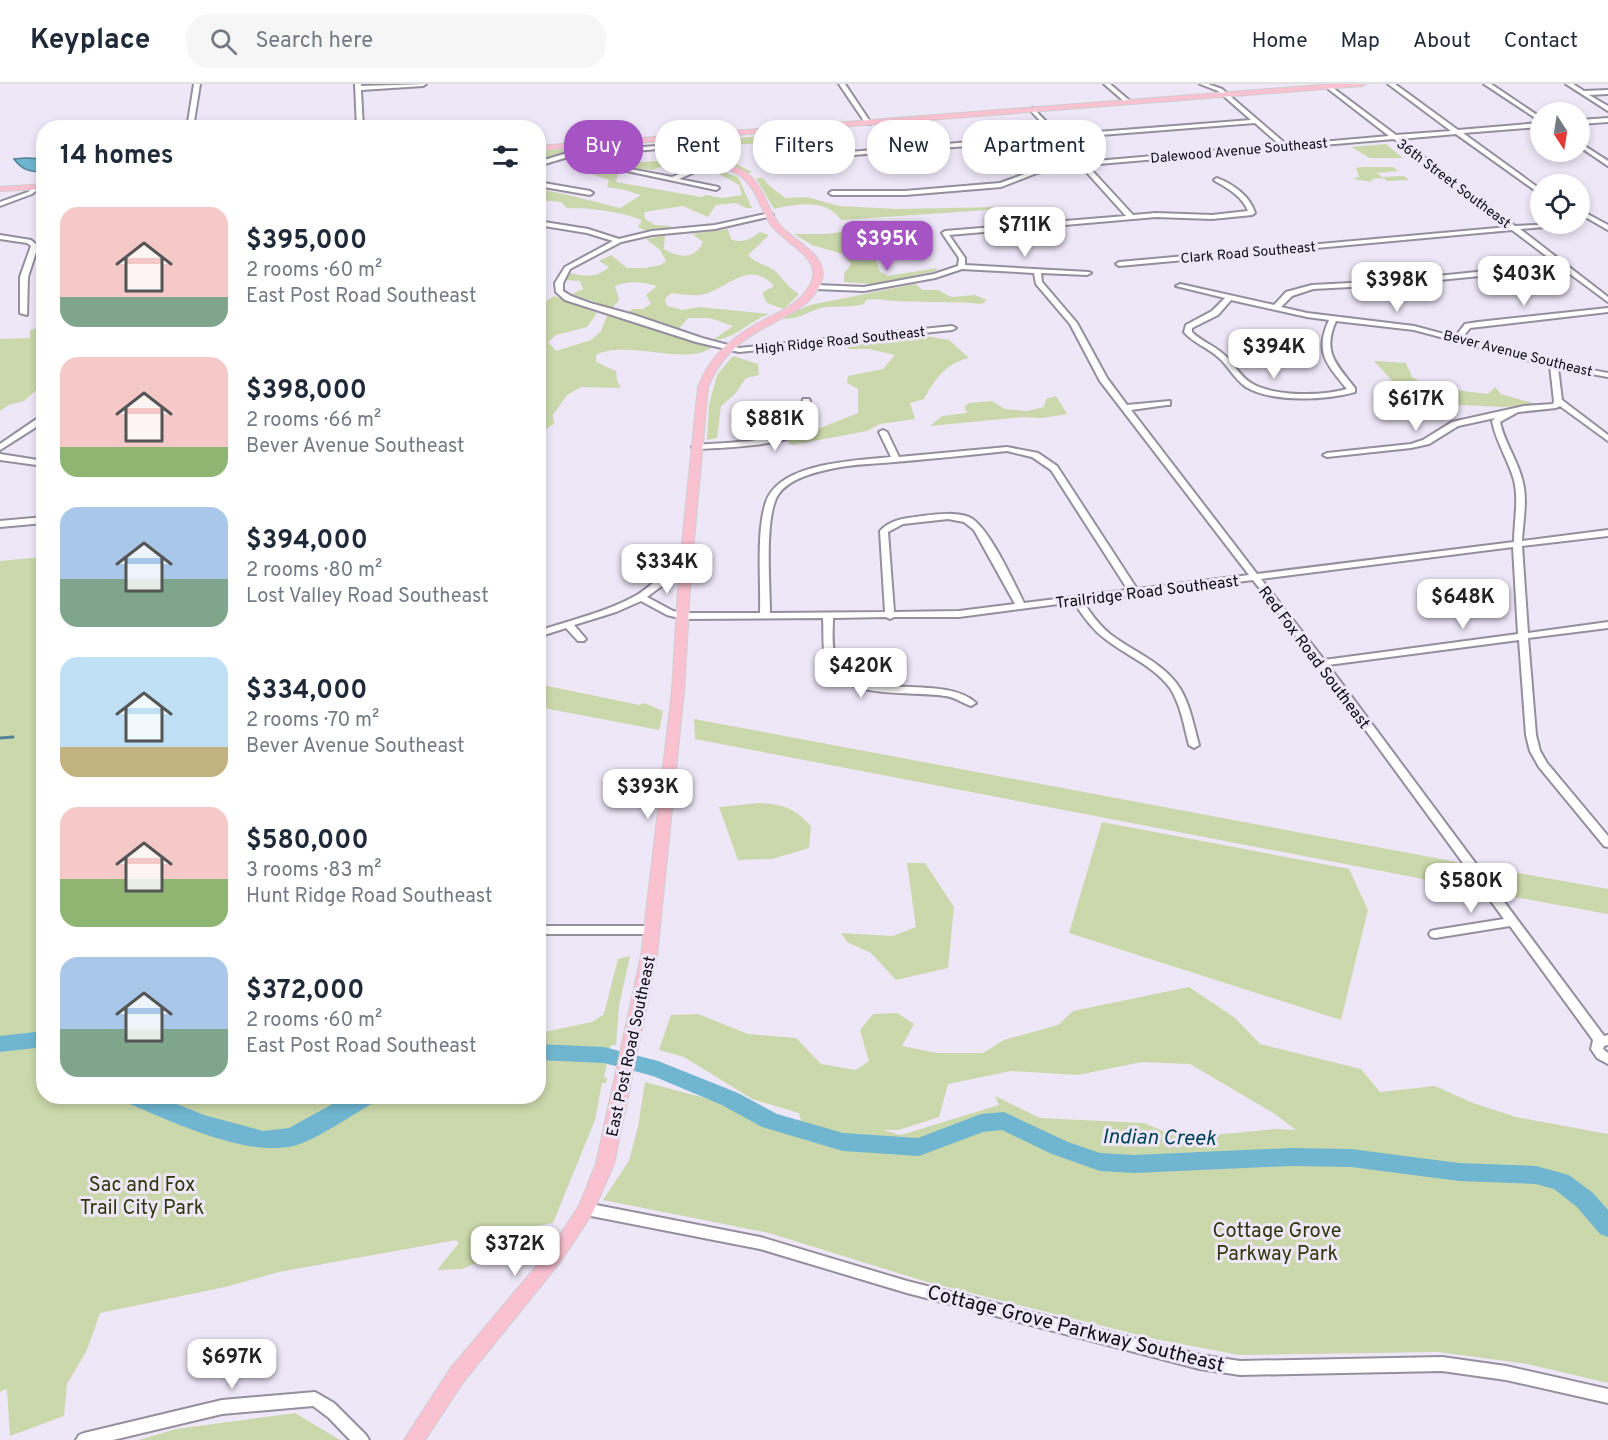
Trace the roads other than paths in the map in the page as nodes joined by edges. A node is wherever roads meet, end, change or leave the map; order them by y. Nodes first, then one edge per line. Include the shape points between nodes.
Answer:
1 (197, 84) edge
2 (423, 84) edge
3 (842, 84) edge
4 (1107, 84) edge
5 (1203, 84) edge
6 (1360, 84) edge
7 (1391, 84) edge
8 (1487, 84) edge
9 (1569, 84) edge
10 (358, 86) edge
11 (1329, 87) junction
12 (1608, 92) edge
13 (1584, 93) junction
14 (1225, 95) junction
15 (1128, 102) junction
16 (1608, 108) edge
17 (1033, 110) junction
18 (1530, 112) edge
19 (191, 120) edge
20 (360, 120) edge
21 (906, 120) edge
22 (1043, 120) edge
23 (1608, 120) edge
24 (1255, 121) junction
25 (1590, 121) edge
26 (867, 122) edge
27 (867, 123) edge
28 (1530, 126) edge
29 (1106, 132) edge
30 (1456, 132) junction
31 (741, 133) edge
32 (1395, 137) junction
33 (655, 140) edge
34 (962, 144) edge
35 (1285, 146) junction
36 (546, 147) edge
37 (655, 148) edge
38 (1590, 152) edge
39 (855, 153) edge
40 (1106, 161) edge
41 (546, 162) edge
42 (1608, 164) edge
43 (643, 173) edge
44 (686, 174) edge
45 (741, 174) edge
46 (1033, 174) edge
47 (1092, 174) edge
48 (674, 179) junction
49 (1217, 180) dead end
50 (546, 185) edge
51 (1530, 185) edge
52 (36, 186) edge
53 (716, 188) dead end
54 (0, 189) edge
55 (36, 189) edge
56 (590, 193) dead end
57 (832, 193) dead end
58 (0, 204) edge
59 (770, 215) junction
60 (1131, 217) junction
61 (1590, 217) edge
62 (1596, 220) junction
63 (1590, 221) edge
64 (546, 224) edge
65 (1530, 226) edge
66 (1513, 227) junction
67 (1608, 228) edge
68 (0, 237) edge
69 (619, 241) junction
70 (1119, 264) dead end
71 (1562, 266) junction
72 (961, 267) junction
73 (1037, 271) junction
74 (1087, 273) dead end
75 (1180, 286) dead end
76 (816, 287) junction
77 (1230, 297) junction
78 (1608, 300) edge
79 (1276, 308) junction
80 (1608, 310) edge
81 (24, 313) dead end
82 (1333, 319) junction
83 (952, 328) dead end
84 (1457, 339) junction
85 (729, 347) junction
86 (1554, 365) junction
87 (1608, 375) edge
88 (806, 401) dead end
89 (1558, 401) junction
90 (1167, 403) dead end
91 (1125, 408) junction
92 (1502, 414) junction
93 (36, 423) edge
94 (883, 432) dead end
95 (1608, 439) edge
96 (696, 447) junction
97 (0, 448) edge
98 (1327, 455) dead end
99 (0, 457) edge
100 (896, 459) junction
101 (36, 463) edge
102 (36, 521) edge
103 (0, 524) edge
104 (1608, 533) edge
105 (1518, 544) junction
106 (685, 573) junction
107 (1255, 577) junction
108 (1134, 592) junction
109 (641, 597) junction
110 (1077, 599) junction
111 (1021, 607) junction
112 (684, 616) junction
113 (765, 616) junction
114 (828, 616) junction
115 (890, 616) junction
116 (570, 625) junction
117 (1608, 625) edge
118 (546, 632) edge
119 (1522, 636) junction
120 (581, 639) dead end
121 (1321, 663) junction
122 (971, 703) dead end
123 (1194, 745) dead end
124 (1608, 843) edge
125 (1511, 922) junction
126 (546, 930) edge
127 (652, 930) junction
128 (1435, 934) dead end
129 (1605, 1040) edge
130 (1608, 1059) edge
131 (586, 1209) junction
132 (1608, 1396) edge
133 (84, 1440) edge
134 (361, 1440) edge
135 (414, 1440) edge

1 - 19 street
2 - 10 street
3 - 26 street
4 - 15 street
5 - 14 street
6 - 11 main road
7 - 30 street
8 - 18 street
9 - 13 street
10 - 20 street
11 - 14 main road
11 - 32 street, 36th Street Southeast
12 - 13 street
13 - 16 street
14 - 15 main road
14 - 24 street
15 - 17 main road
17 - 21 main road
17 - 22 street
23 - 25 street
24 - 29 street
24 - 35 street
27 - 31 main road
28 - 30 street, Dalewood Avenue Southeast
30 - 32 street, Dalewood Avenue Southeast
30 - 51 street
32 - 35 street, Dalewood Avenue Southeast
32 - 66 street, 36th Street Southeast
33 - 36 main road
34 - 39 street
35 - 40 street, Dalewood Avenue Southeast
37 - 41 street via 567,155
38 - 42 street
43 - 48 street
44 - 48 street
45 - 59 main road via 751,181
46 - 57 street, Dalewood Avenue Southeast via 1001,185 905,193
47 - 60 street
48 - 53 street
49 - 60 street via 1227,184 1252,213 1224,217
50 - 56 street
52 - 54 main road
55 - 58 street
59 - 69 street
59 - 76 main road via 781,232 809,253 816,266
60 - 72 street via 945,233 962,258
61 - 62 street
62 - 63 street
62 - 67 street
64 - 69 street
65 - 66 street, Clark Road Southeast
66 - 70 street, Clark Road Southeast
66 - 71 street, 36th Street Southeast
68 - 81 street via 29,241 35,246 24,278
69 - 85 street, High Ridge Road Southeast via 567,268 559,284 560,292 587,305
71 - 78 street, 36th Street Southeast
71 - 79 street via 1312,287 1289,294
72 - 73 street
72 - 76 street via 935,276 864,289
73 - 74 street
73 - 91 street, Red Fox Road Southeast via 1039,282 1073,323 1103,379
75 - 77 street, Bever Avenue Southeast
76 - 85 main road, East Post Road Southeast via 797,306 758,326
77 - 79 street, Bever Avenue Southeast
77 - 82 street via 1215,313 1188,327 1188,332 1227,361 1248,384 1280,395 1352,390 1329,361 1326,335
79 - 82 street, Bever Avenue Southeast
80 - 84 street via 1478,324 1468,326
82 - 84 street, Bever Avenue Southeast via 1392,324
83 - 85 street, High Ridge Road Southeast via 758,349
84 - 86 street, Bever Avenue Southeast
85 - 96 main road, East Post Road Southeast via 712,367 703,387
86 - 87 street, Bever Avenue Southeast
86 - 89 street
88 - 96 street via 807,422 793,435
89 - 92 street via 1556,406
89 - 95 street
90 - 91 street
91 - 107 street, Red Fox Road Southeast
92 - 98 street via 1455,424 1426,442 1411,446
92 - 105 street via 1496,421 1497,430 1520,492
93 - 97 street
94 - 100 street
96 - 106 main road, East Post Road Southeast
99 - 101 street
100 - 108 street via 1007,449 1046,461
100 - 113 street via 816,470 797,477 774,494 767,514
102 - 103 street
104 - 105 street, Trailridge Road Southeast
105 - 107 street, Trailridge Road Southeast
105 - 119 street
106 - 109 street via 672,574
106 - 112 main road, East Post Road Southeast
107 - 108 street, Trailridge Road Southeast
107 - 121 street, Red Fox Road Southeast
108 - 110 street, Trailridge Road Southeast
109 - 112 street
109 - 116 street
110 - 111 street, Trailridge Road Southeast
110 - 123 street via 1107,636 1167,679 1178,694
111 - 115 street, Trailridge Road Southeast
111 - 115 street via 978,528 966,519 945,517 900,522 884,531
112 - 113 street, Trailridge Road Southeast
112 - 127 main road, East Post Road Southeast
113 - 114 street, Trailridge Road Southeast
114 - 115 street, Trailridge Road Southeast
114 - 122 street via 831,660 851,680 879,689 957,695
116 - 118 street
116 - 120 street
117 - 119 street
119 - 121 street
119 - 124 street via 1535,751
121 - 125 street, Red Fox Road Southeast
125 - 128 street
125 - 129 street, Red Fox Road Southeast
126 - 127 street
127 - 131 main road, East Post Road Southeast via 646,978 605,1164
129 - 130 street, Red Fox Road Southeast via 1596,1049
131 - 132 street, Cottage Grove Parkway Southeast via 760,1243 907,1287 1200,1362 1240,1368 1442,1364 1506,1373
131 - 135 main road, East Post Road Southeast via 555,1256 457,1375
133 - 134 street via 222,1407 315,1400 328,1406

